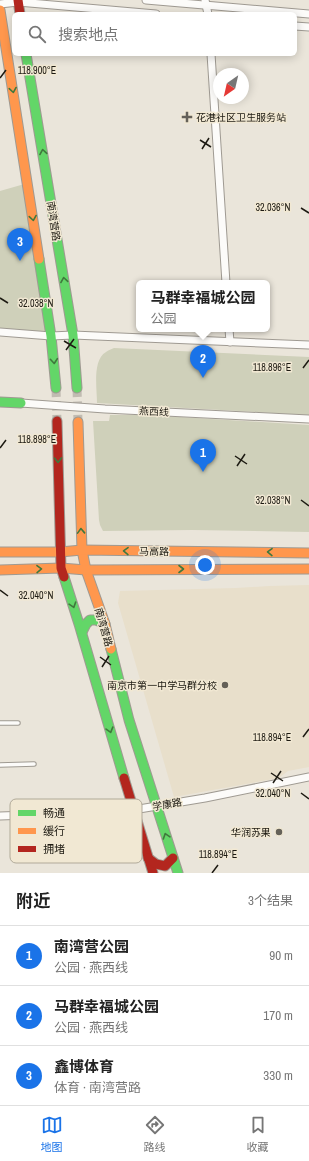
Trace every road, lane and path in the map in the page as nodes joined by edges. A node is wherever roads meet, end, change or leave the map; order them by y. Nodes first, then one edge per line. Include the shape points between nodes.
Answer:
1 (146, 0) edge
2 (18, 1) edge
3 (206, 3) edge
4 (0, 4) edge
5 (0, 10) edge
6 (20, 12) edge
7 (135, 12) edge
8 (290, 12) edge
9 (297, 13) edge
10 (309, 14) edge
11 (297, 26) edge
12 (309, 27) edge
13 (26, 56) edge
14 (211, 56) edge
15 (226, 280) edge
16 (0, 332) edge
17 (229, 332) edge
18 (73, 335) junction
19 (51, 336) junction
20 (230, 342) junction
21 (309, 345) edge
22 (56, 388) tunnel mouth
23 (77, 388) tunnel mouth
24 (0, 402) edge
25 (21, 403) joint
26 (309, 418) edge
27 (57, 421) tunnel mouth
28 (78, 422) tunnel mouth
29 (82, 550) junction
30 (0, 552) edge
31 (60, 552) junction
32 (309, 553) edge
33 (61, 568) junction
34 (309, 569) edge
35 (0, 570) edge
36 (86, 570) junction
37 (105, 624) junction
38 (82, 632) junction
39 (0, 723) edge
40 (18, 723) dead end
41 (34, 764) dead end
42 (0, 765) edge
43 (309, 777) edge
44 (130, 799) edge
45 (156, 806) junction
46 (142, 808) edge
47 (0, 816) edge
48 (10, 816) edge
49 (142, 839) edge
50 (148, 858) junction
51 (173, 858) junction
52 (153, 873) edge
53 (178, 873) edge

1 - 3 street
2 - 4 street
2 - 6 main road
2 - 7 street
3 - 8 street
5 -> 19 main road
9 - 10 street
11 - 12 street
18 -> 13 main road, 南湾营路
14 - 15 street
16 - 19 street
17 - 20 street
18 - 19 street
18 - 20 street
18 - 23 main road, 南湾营路
19 -> 22 main road
20 - 21 street
24 - 25 main road, 燕西线
25 - 26 street, 燕西线
27 -> 31 main road
29 -> 28 main road, 南湾营路
29 - 31 main road, 马高路
32 -> 29 main road, 马高路
29 - 36 main road, 南湾营路
30 - 31 main road, 马高路
31 - 33 main road
35 -> 33 main road, 马高路
33 - 36 main road, 马高路
33 -> 38 main road
36 -> 34 main road, 马高路
36 - 37 main road, 南湾营路
37 - 38 main road via 89,619
37 - 45 main road, 南湾营路 via 129,720
38 -> 44 main road
39 - 40 lane
41 - 42 lane
43 - 45 street, 学康路
45 - 46 street, 学康路
51 -> 45 main road, 南湾营路
47 - 48 street, 学康路
49 - 50 main road
50 - 51 main road via 160,866 165,866
50 - 52 main road
51 - 53 main road, 南湾营路

